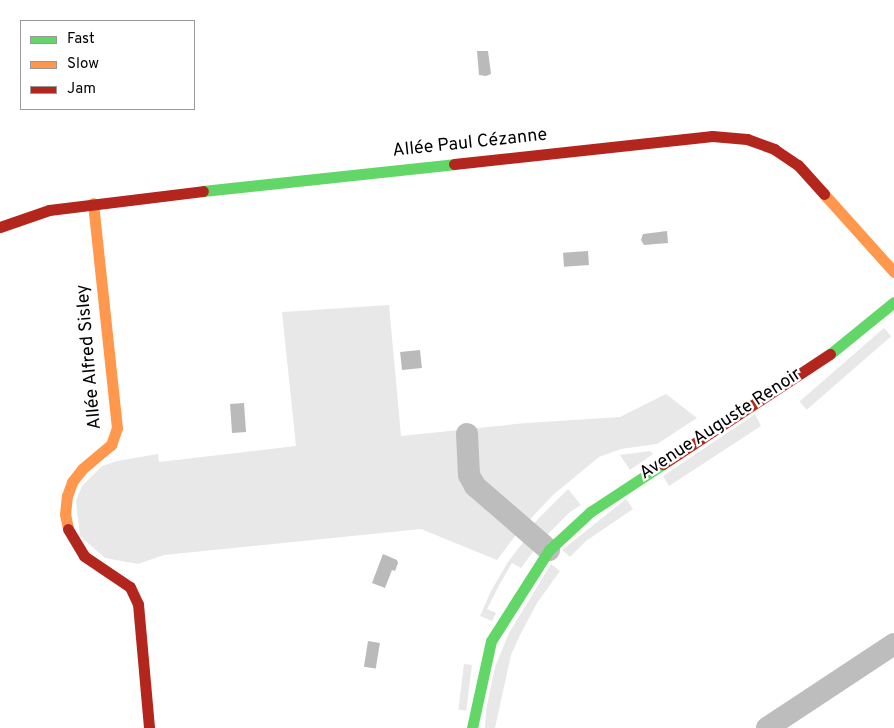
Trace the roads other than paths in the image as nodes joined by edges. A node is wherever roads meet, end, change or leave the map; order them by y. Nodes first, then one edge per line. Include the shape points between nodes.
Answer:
1 (93, 202) junction
2 (0, 227) edge
3 (894, 272) edge
4 (894, 302) edge
5 (467, 434) dead end
6 (549, 550) junction
7 (894, 644) edge
8 (149, 728) edge
9 (472, 728) edge
10 (767, 728) edge

1 - 2 street, Allée Paul Cézanne via 49,210
1 - 3 street, Allée Paul Cézanne via 669,139 747,138 798,164
1 - 8 street, Allée Alfred Sisley via 117,428 111,445 82,469 72,482 65,514 75,545 84,556 130,588 138,604
4 - 6 street, Avenue Auguste Renoir via 831,353 590,512
5 - 6 street via 469,475 475,486
6 - 9 street, Avenue Auguste Renoir via 491,642
7 - 10 street

